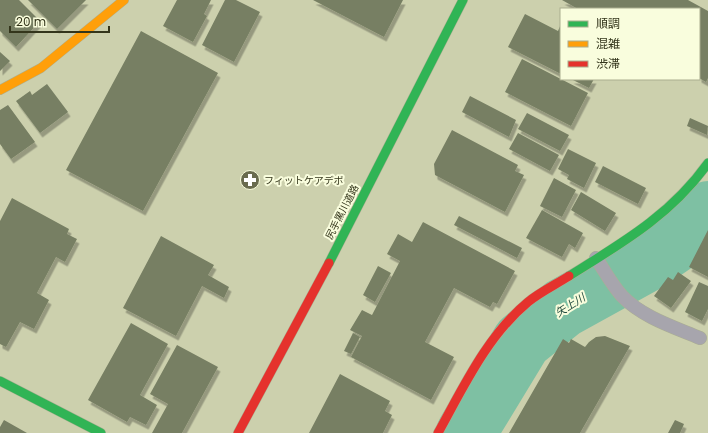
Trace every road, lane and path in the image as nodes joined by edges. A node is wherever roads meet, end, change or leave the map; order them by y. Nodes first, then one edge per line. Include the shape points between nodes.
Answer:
1 (124, 0) edge
2 (463, 0) edge
3 (0, 90) edge
4 (708, 163) edge
5 (596, 258) junction
6 (700, 338) dead end
7 (0, 381) edge
8 (101, 433) edge
9 (238, 433) edge
10 (438, 433) edge

1 - 3 street via 41,68
2 - 9 street, 尻手黒川道路
4 - 5 street via 696,181 678,200 651,222
5 - 6 lane via 628,300 657,320
5 - 10 street via 526,303 498,334
7 - 8 street

